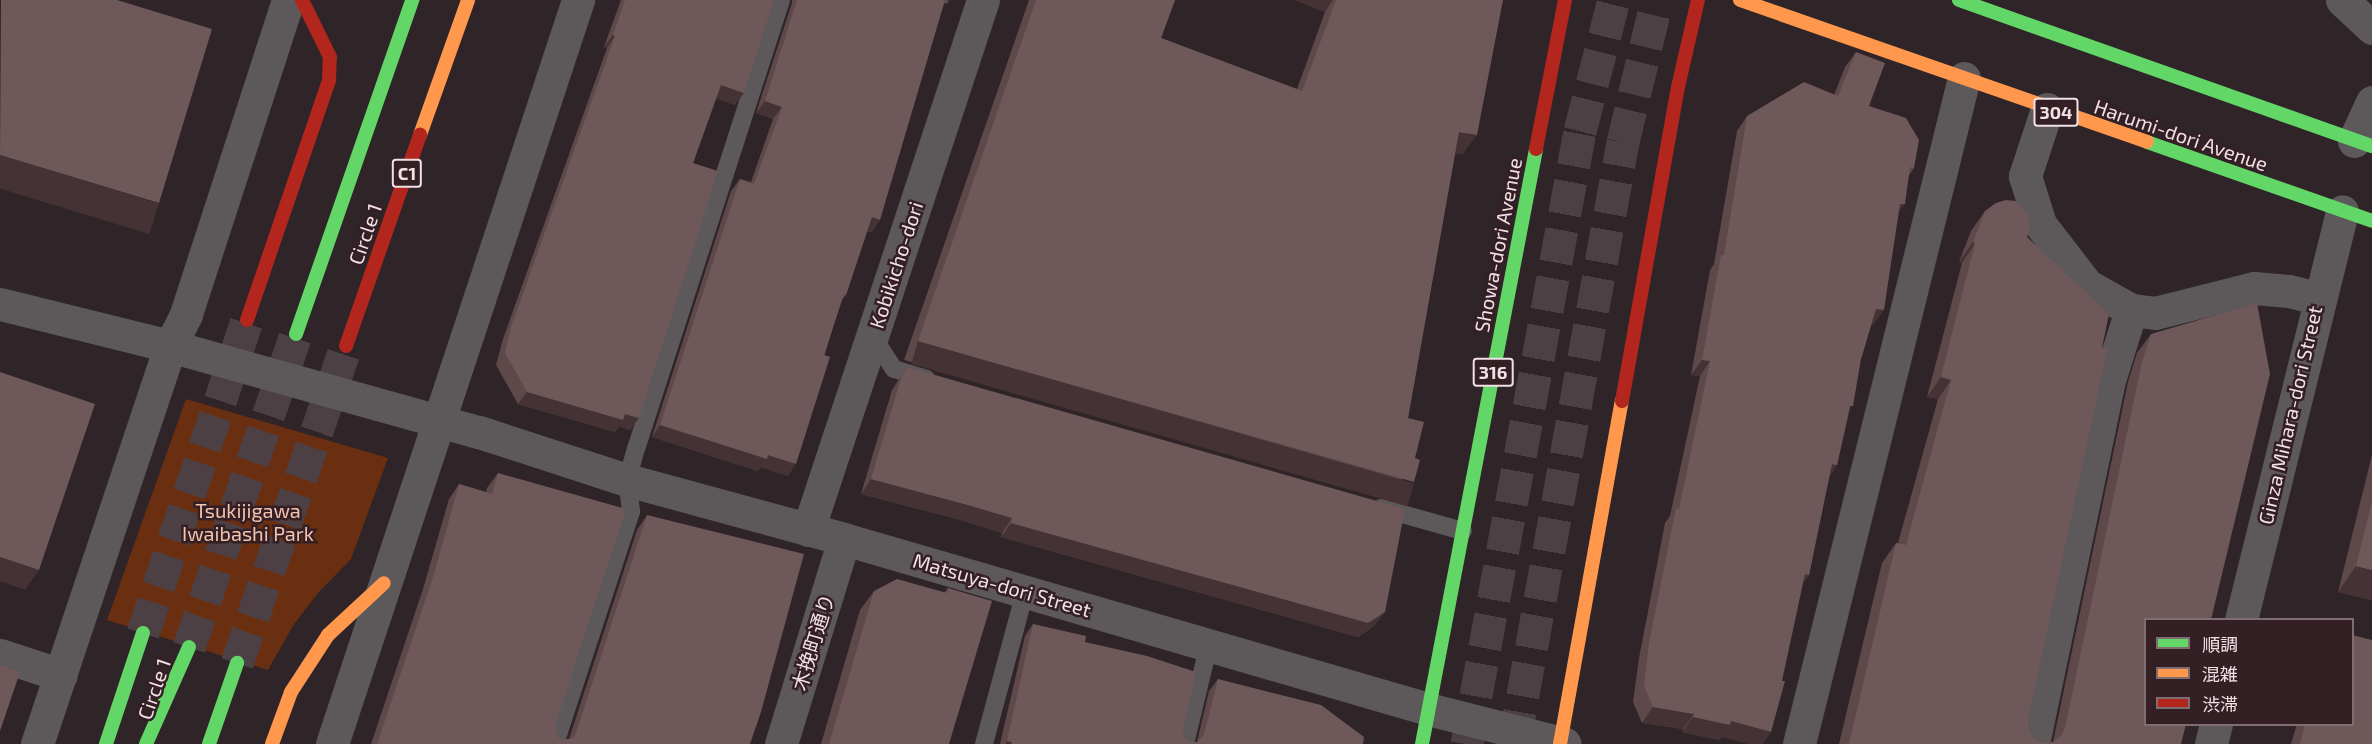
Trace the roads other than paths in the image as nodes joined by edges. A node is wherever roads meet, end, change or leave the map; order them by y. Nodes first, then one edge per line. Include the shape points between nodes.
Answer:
1 (288, 0) edge
2 (302, 0) edge
3 (412, 0) edge
4 (468, 0) edge
5 (578, 0) edge
6 (781, 0) edge
7 (983, 0) edge
8 (1565, 0) edge
9 (1698, 0) edge
10 (1740, 0) edge
11 (1959, 0) edge
12 (2342, 0) edge
13 (2372, 28) edge
14 (1964, 78) junction
15 (2372, 102) edge
16 (2047, 109) junction
17 (2363, 143) edge
18 (2357, 216) edge
19 (2318, 298) junction
20 (0, 304) edge
21 (2131, 310) junction
22 (247, 320) tunnel mouth
23 (296, 334) tunnel mouth
24 (873, 337) junction
25 (346, 346) tunnel mouth
26 (183, 350) junction
27 (940, 382) edge
28 (431, 419) junction
29 (627, 480) junction
30 (1361, 503) edge
31 (808, 530) junction
32 (1463, 531) junction
33 (844, 539) junction
34 (384, 583) junction
35 (1025, 592) junction
36 (2241, 618) edge
37 (143, 633) tunnel mouth
38 (1209, 644) junction
39 (0, 655) edge
40 (237, 663) tunnel mouth
41 (61, 675) junction
42 (1428, 709) junction
43 (2216, 726) edge
44 (37, 744) edge
45 (106, 744) edge
46 (146, 744) edge
47 (157, 744) edge
48 (209, 744) edge
49 (272, 744) edge
50 (332, 744) edge
51 (555, 744) edge
52 (782, 744) edge
53 (984, 744) edge
54 (1185, 744) edge
55 (1422, 744) edge
56 (1562, 744) edge
57 (1799, 744) edge
58 (2033, 744) edge
59 (2211, 744) edge

1 - 26 street via 186,314
2 - 22 main road via 330,57 329,81
3 - 23 main road, Circle 1
4 - 25 main road, Circle 1 / C1
5 - 28 street
6 - 29 lane
7 - 24 street, Kobikicho-dori
8 - 32 main road, Showa-dori Avenue / 316
9 - 56 main road via 1678,87
10 - 14 main road, Harumi-dori Avenue / 304
11 - 17 main road
12 - 13 street
14 - 16 main road, Harumi-dori Avenue / 304
14 - 57 street
15 - 17 street
16 - 18 main road, Harumi-dori Avenue / 304
16 - 21 street via 2025,176 2040,224 2087,285
18 - 19 street, Ginza Mihara-dori Street
19 - 21 street via 2254,288 2155,313
19 - 36 street, Ginza Mihara-dori Street
20 - 26 street, Matsuya-dori Street
21 - 58 street via 2110,377
24 - 27 lane via 894,369
24 - 31 street, Kobikicho-dori
26 - 28 street, Matsuya-dori Street
26 - 41 street
28 - 29 street, Matsuya-dori Street
28 - 34 street
29 - 31 street, Matsuya-dori Street
29 - 51 lane via 631,511
30 - 32 lane
31 - 33 street, Matsuya-dori Street
32 - 42 main road, Showa-dori Avenue / 316
33 - 35 street, Matsuya-dori Street
33 - 52 street, 木挽町通り
34 - 49 main road via 328,635 291,692
34 - 50 street
35 - 38 street, Matsuya-dori Street
35 - 53 lane
37 - 45 main road
38 - 42 street, Matsuya-dori Street
38 - 54 lane
39 - 41 street
40 - 48 main road
41 - 44 street
42 - 55 main road, Showa-dori Avenue / 316
42 - 56 street, Matsuya-dori Street
43 - 59 street
46 - 47 main road, Circle 1 via 189,647

